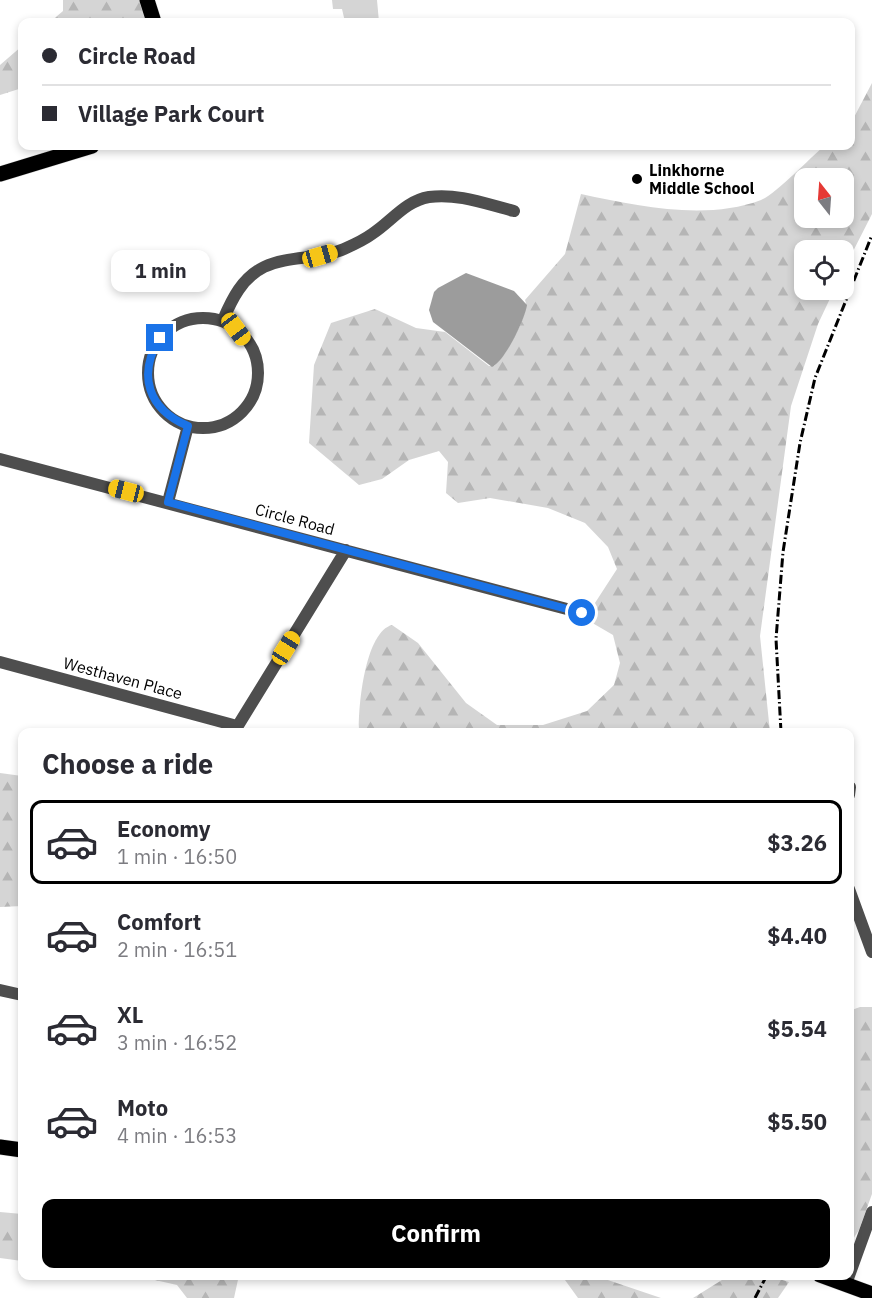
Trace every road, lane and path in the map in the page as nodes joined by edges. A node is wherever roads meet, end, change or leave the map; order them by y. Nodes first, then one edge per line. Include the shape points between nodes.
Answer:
1 (147, 0) edge
2 (153, 18) edge
3 (79, 150) edge
4 (0, 174) edge
5 (514, 211) dead end
6 (223, 320) junction
7 (188, 426) junction
8 (0, 459) edge
9 (168, 502) junction
10 (346, 550) junction
11 (582, 613) dead end
12 (0, 662) edge
13 (232, 728) edge
14 (237, 728) edge
15 (854, 903) edge
16 (872, 952) edge
17 (0, 990) edge
18 (18, 994) edge
19 (0, 1147) edge
20 (18, 1149) edge
21 (872, 1212) edge
22 (854, 1262) edge
23 (834, 1280) edge
24 (847, 1280) edge
25 (846, 1284) junction
26 (872, 1294) edge

1 - 2 main road
3 - 4 main road
5 - 6 street via 463,197 426,198 343,250 264,267 244,282
6 - 7 street via 236,329 252,350 259,368 257,385 250,402 224,424
6 - 7 street via 185,320 165,332 152,351 148,382 153,397 174,420
7 - 9 street
8 - 9 street, Circle Road
9 - 10 street, Circle Road
10 - 11 street, Circle Road
10 - 14 street
12 - 13 street, Westhaven Place
15 - 16 street
17 - 18 street
19 - 20 main road
21 - 22 street
23 - 25 main road
24 - 25 street
25 - 26 main road

